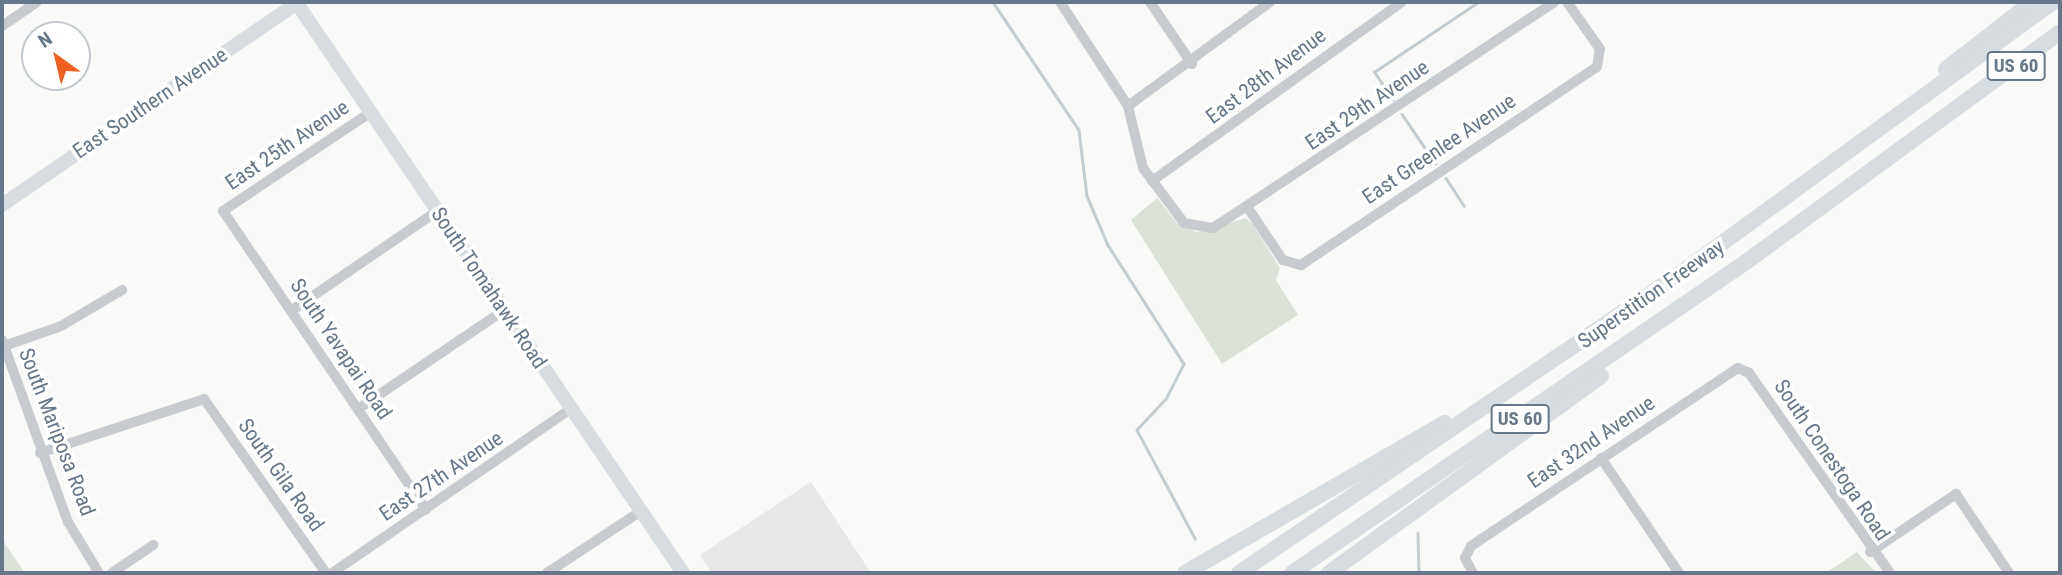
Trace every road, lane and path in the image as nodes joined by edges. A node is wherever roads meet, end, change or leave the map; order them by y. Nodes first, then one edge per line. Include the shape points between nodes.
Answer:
1 (37, 2) edge
2 (297, 2) edge
3 (1060, 2) edge
4 (1150, 2) edge
5 (1270, 2) edge
6 (1402, 2) edge
7 (1554, 2) edge
8 (1567, 2) edge
9 (2032, 2) edge
10 (2053, 2) edge
11 (2, 26) edge
12 (2060, 32) edge
13 (2060, 44) edge
14 (1192, 64) junction
15 (1971, 99) junction
16 (1128, 106) junction
17 (371, 112) junction
18 (1824, 172) junction
19 (1152, 181) junction
20 (2, 205) edge
21 (1248, 208) junction
22 (223, 211) joint
23 (437, 211) junction
24 (1746, 262) junction
25 (122, 290) dead end
26 (291, 310) junction
27 (504, 310) junction
28 (3, 343) edge
29 (1742, 368) joint
30 (1536, 373) junction
31 (358, 409) junction
32 (571, 409) junction
33 (40, 453) junction
34 (1601, 458) junction
35 (426, 510) junction
36 (641, 511) junction
37 (153, 545) dead end
38 (1870, 552) junction
39 (99, 573) edge
40 (112, 573) edge
41 (329, 573) edge
42 (547, 573) edge
43 (683, 573) edge
44 (1185, 573) edge
45 (1240, 573) edge
46 (1292, 573) edge
47 (1329, 573) edge
48 (1473, 573) edge
49 (1679, 573) edge
50 (1890, 573) edge
51 (2009, 573) edge

1 - 11 street
2 - 17 main road, South Tomahawk Road
2 - 20 main road, East Southern Avenue
3 - 16 street
4 - 14 street
5 - 14 street
6 - 19 street, East 28th Avenue
7 - 21 street, East 29th Avenue
8 - 21 street, East Greenlee Avenue via 1602,58 1293,268
9 - 18 highway
10 - 18 highway, Superstition Freeway / US 60
12 - 15 highway, Superstition Freeway / US 60
13 - 15 highway
14 - 16 street
15 - 24 highway, Superstition Freeway / US 60
16 - 19 street via 1139,155
17 - 22 street, East 25th Avenue
17 - 23 main road, South Tomahawk Road
18 - 30 highway, Superstition Freeway / US 60
19 - 21 street, East 29th Avenue via 1174,212 1197,228 1213,228
22 - 26 street, South Yavapai Road
23 - 26 street
23 - 27 main road, South Tomahawk Road
24 - 46 highway, Superstition Freeway / US 60
24 - 47 highway via 1625,360
25 - 28 street via 61,326
26 - 31 street, South Yavapai Road
27 - 31 street
27 - 32 main road, South Tomahawk Road
28 - 33 street, South Mariposa Road
29 - 34 street, East 32nd Avenue
29 - 38 street, South Conestoga Road
30 - 44 highway
30 - 45 highway, Superstition Freeway / US 60
31 - 35 street, South Yavapai Road
32 - 35 street, East 27th Avenue
32 - 36 main road, South Tomahawk Road
33 - 39 street, South Mariposa Road via 68,522
33 - 41 street, South Gila Road via 204,399
34 - 48 street, East 32nd Avenue via 1465,555
34 - 49 street
35 - 41 street, East 27th Avenue
36 - 42 street
36 - 43 main road, South Tomahawk Road
37 - 40 street
38 - 50 street, South Conestoga Road
38 - 51 street via 1956,494

